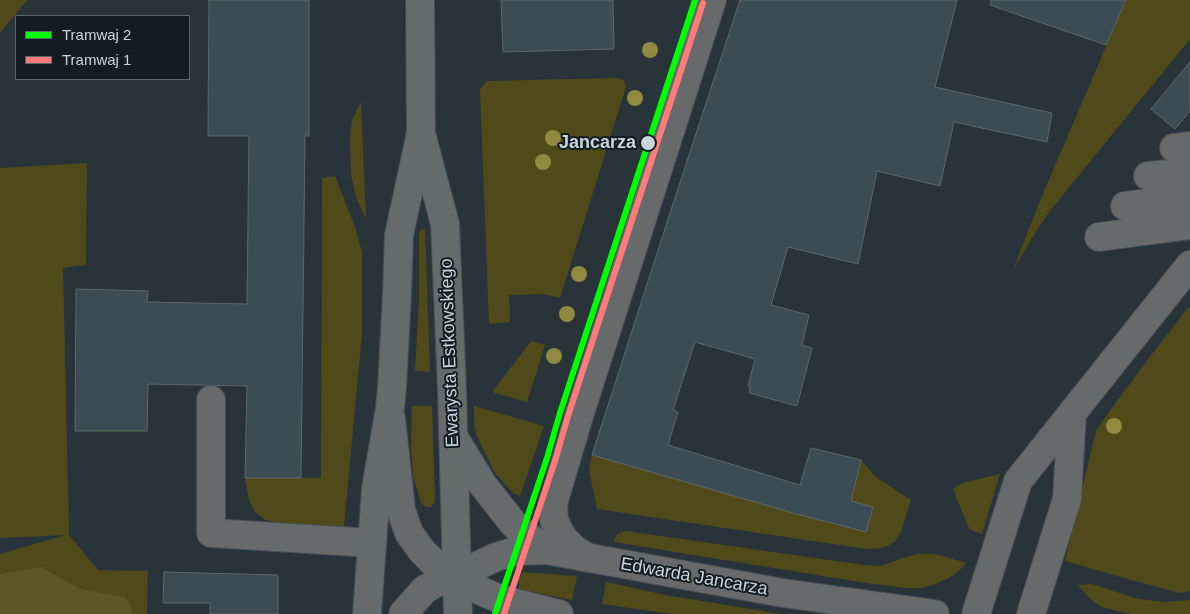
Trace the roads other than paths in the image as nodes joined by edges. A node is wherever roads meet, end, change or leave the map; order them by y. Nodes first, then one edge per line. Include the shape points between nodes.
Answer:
1 (420, 0) edge
2 (712, 0) edge
3 (421, 133) junction
4 (1190, 172) edge
5 (1148, 176) dead end
6 (1190, 198) edge
7 (1125, 206) dead end
8 (1190, 225) edge
9 (1099, 237) dead end
10 (1190, 265) edge
11 (1190, 294) edge
12 (1157, 308) junction
13 (211, 400) dead end
14 (390, 408) junction
15 (1072, 413) junction
16 (453, 436) junction
17 (372, 543) junction
18 (546, 550) junction
19 (588, 558) junction
20 (458, 575) junction
21 (367, 614) edge
22 (402, 614) edge
23 (458, 614) edge
24 (559, 614) edge
25 (935, 614) edge
26 (976, 614) edge
27 (1031, 614) edge

1 - 3 main road, Ewarysta Estkowskiego
2 - 19 street via 553,504 554,520 564,539
3 - 14 main road, Ewarysta Estkowskiego via 398,236 398,294
3 - 16 main road, Ewarysta Estkowskiego via 445,224
4 - 5 street
6 - 7 street
8 - 9 street
10 - 12 street
11 - 12 street
12 - 15 street
13 - 17 street via 211,533
14 - 17 main road, Ewarysta Estkowskiego via 376,489
14 - 20 street via 402,510 409,533 432,562
15 - 26 street via 1018,481
15 - 27 street via 1067,499
16 - 18 street via 483,485 512,522
16 - 20 main road, Ewarysta Estkowskiego
17 - 21 main road, Ewarysta Estkowskiego
18 - 19 street, Edwarda Jancarza
18 - 20 street, Edwarda Jancarza via 516,551
19 - 25 street, Edwarda Jancarza via 783,593
20 - 22 street, Edwarda Jancarza via 424,590
20 - 23 main road, Ewarysta Estkowskiego
20 - 24 street via 500,599

